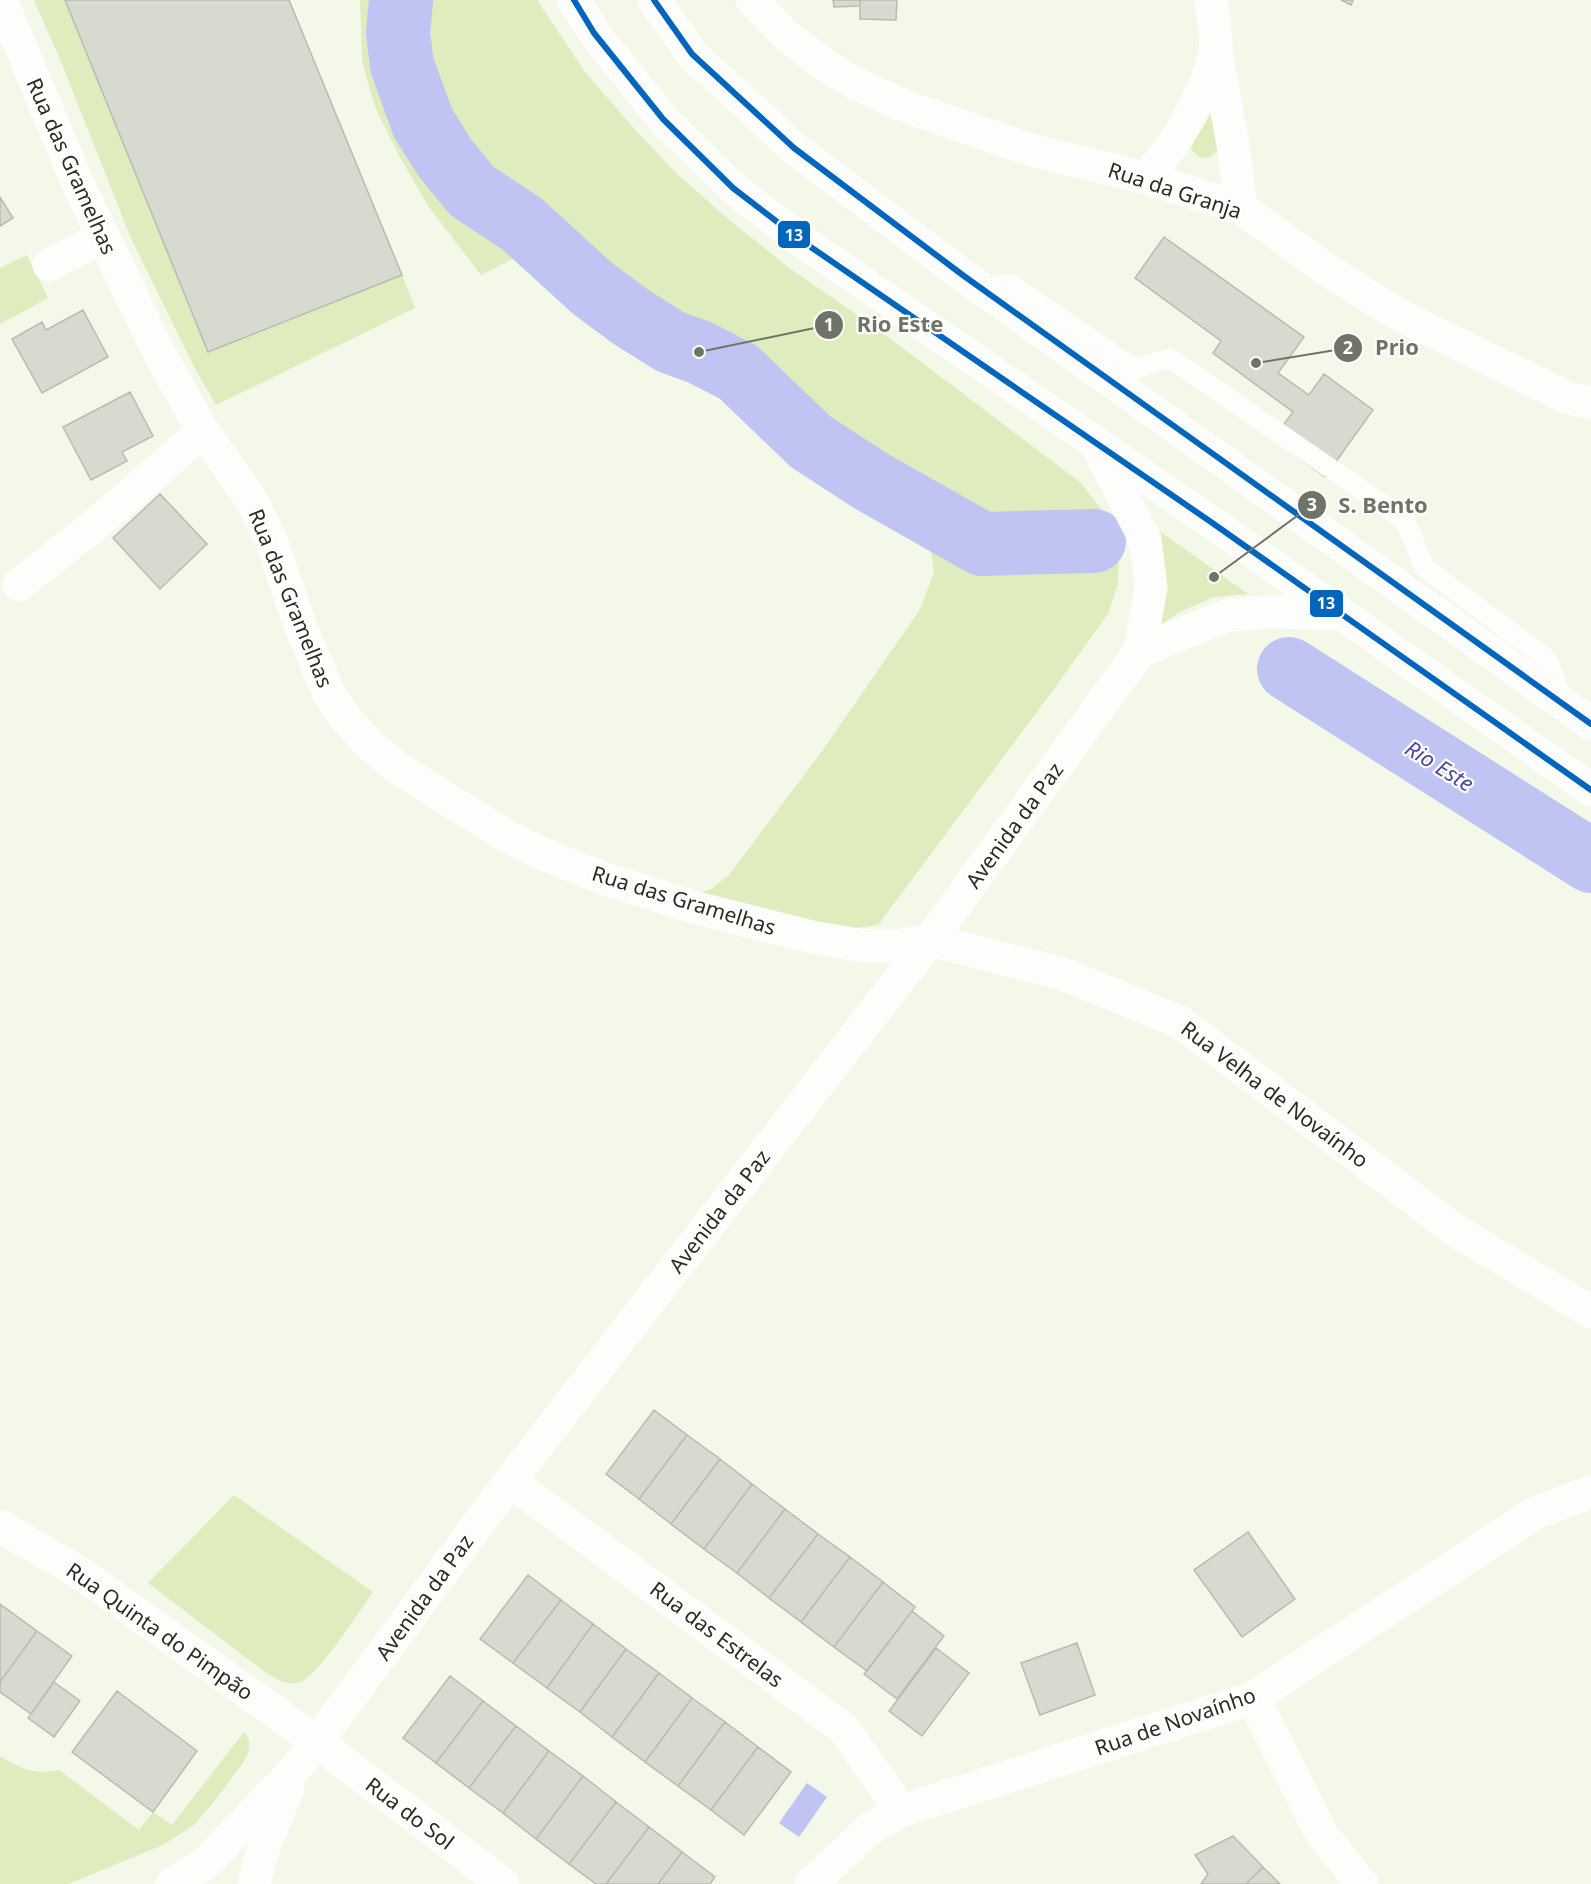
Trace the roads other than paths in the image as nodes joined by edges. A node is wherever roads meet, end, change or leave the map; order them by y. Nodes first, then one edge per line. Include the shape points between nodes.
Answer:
1 (1, 0) edge
2 (574, 0) edge
3 (654, 0) edge
4 (752, 0) edge
5 (1211, 0) edge
6 (1215, 50) junction
7 (1146, 178) junction
8 (1242, 208) junction
9 (104, 237) junction
10 (49, 265) dead end
11 (979, 286) junction
12 (1591, 404) edge
13 (203, 431) junction
14 (1095, 442) junction
15 (19, 585) dead end
16 (1341, 614) junction
17 (1140, 651) junction
18 (1564, 705) junction
19 (1591, 724) edge
20 (1591, 790) edge
21 (930, 940) junction
22 (1591, 1312) edge
23 (510, 1481) junction
24 (1591, 1492) edge
25 (0, 1526) edge
26 (1253, 1698) junction
27 (317, 1742) junction
28 (295, 1769) junction
29 (901, 1811) junction
30 (171, 1884) edge
31 (254, 1884) edge
32 (503, 1884) edge
33 (811, 1884) edge
34 (1362, 1884) edge

1 - 9 street, Rua das Gramelhas
2 - 14 street via 594,33 663,119 734,188 802,241
3 - 11 street via 692,54 794,147
4 - 7 street, Rua da Granja via 786,35 858,85 912,109 1035,151
5 - 6 street
6 - 7 street via 1196,105
6 - 8 street
7 - 8 street, Rua da Granja
8 - 12 street, Rua da Granja via 1399,315 1568,398
9 - 10 street
9 - 13 street, Rua das Gramelhas via 159,352
11 - 18 street
11 - 18 lane via 1010,284 1135,369 1170,358 1405,520 1424,567 1546,659
13 - 15 street
13 - 21 street, Rua das Gramelhas via 252,501 271,540 300,626 330,696 370,745 396,767 541,853 648,893 758,924 858,945 897,946
14 - 16 street
14 - 17 street, Avenida da Paz via 1145,539 1151,587
16 - 17 street via 1228,615
16 - 20 street
17 - 21 street, Avenida da Paz
18 - 19 street
21 - 22 street, Rua Velha de Novaínho via 1063,974 1180,1022 1456,1231
21 - 23 street, Avenida da Paz
23 - 27 street, Avenida da Paz
23 - 29 street, Rua das Estrelas via 844,1729
24 - 26 street, Rua de Novaínho via 1535,1513
25 - 27 street, Rua Quinta do Pimpão via 80,1573
26 - 29 street, Rua de Novaínho
26 - 34 street via 1321,1833
27 - 28 street, Avenida da Paz
27 - 32 street, Rua do Sol
28 - 30 street, Avenida da Paz via 207,1862
28 - 31 street, Avenida da Paz via 261,1855
29 - 33 street, Rua de Novaínho via 868,1830

